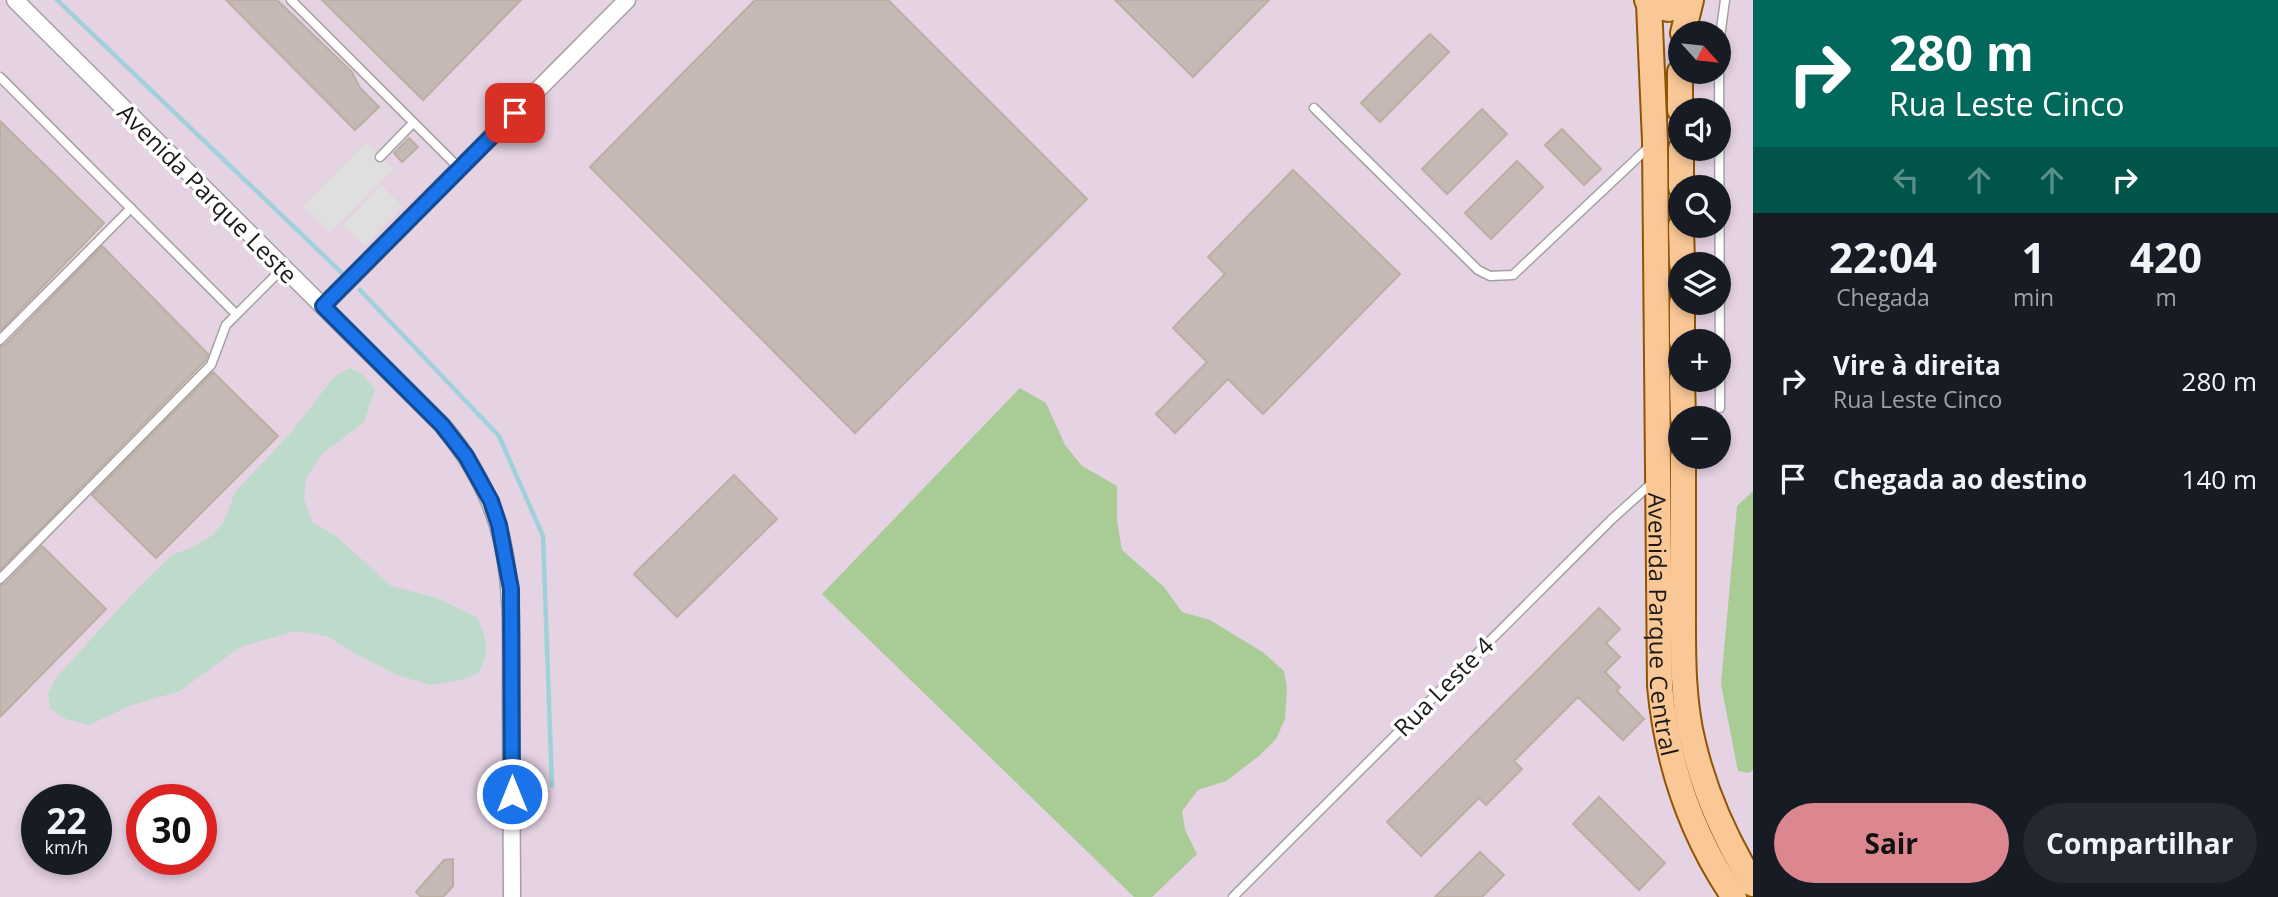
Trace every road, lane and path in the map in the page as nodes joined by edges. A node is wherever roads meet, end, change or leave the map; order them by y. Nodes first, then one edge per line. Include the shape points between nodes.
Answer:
1 (15, 0) edge
2 (291, 0) edge
3 (627, 0) edge
4 (1725, 0) edge
5 (1690, 1) edge
6 (1648, 2) edge
7 (1685, 21) edge
8 (0, 77) edge
9 (1314, 108) dead end
10 (413, 123) junction
11 (1655, 142) junction
12 (380, 156) dead end
13 (460, 169) junction
14 (131, 208) junction
15 (284, 268) junction
16 (323, 306) junction
17 (236, 314) junction
18 (0, 340) edge
19 (1720, 406) edge
20 (1683, 469) edge
21 (1656, 478) junction
22 (0, 579) edge
23 (1753, 884) edge
24 (512, 897) edge
25 (1233, 897) edge
26 (1734, 897) edge

1 - 15 street, Avenida Parque Leste
2 - 10 lane
3 - 13 street
4 - 19 lane via 1719,44
5 - 6 main road via 1668,9
5 - 7 main road
6 - 11 main road, Avenida Parque Central
8 - 14 lane
9 - 11 lane via 1478,270 1490,276 1513,275
10 - 12 lane
10 - 13 lane
11 - 21 main road, Avenida Parque Central
13 - 16 street
14 - 17 lane
14 - 18 lane
15 - 16 street, Avenida Parque Leste
15 - 17 lane
16 - 24 street, Avenida Parque Leste via 454,439 477,473 499,525 511,589
17 - 22 lane via 226,326 211,365
20 - 23 main road, Avenida Parque Central via 1683,644 1692,740 1720,827
21 - 25 lane, Rua Leste 4
21 - 26 main road, Avenida Parque Central via 1659,673 1665,730 1694,825

